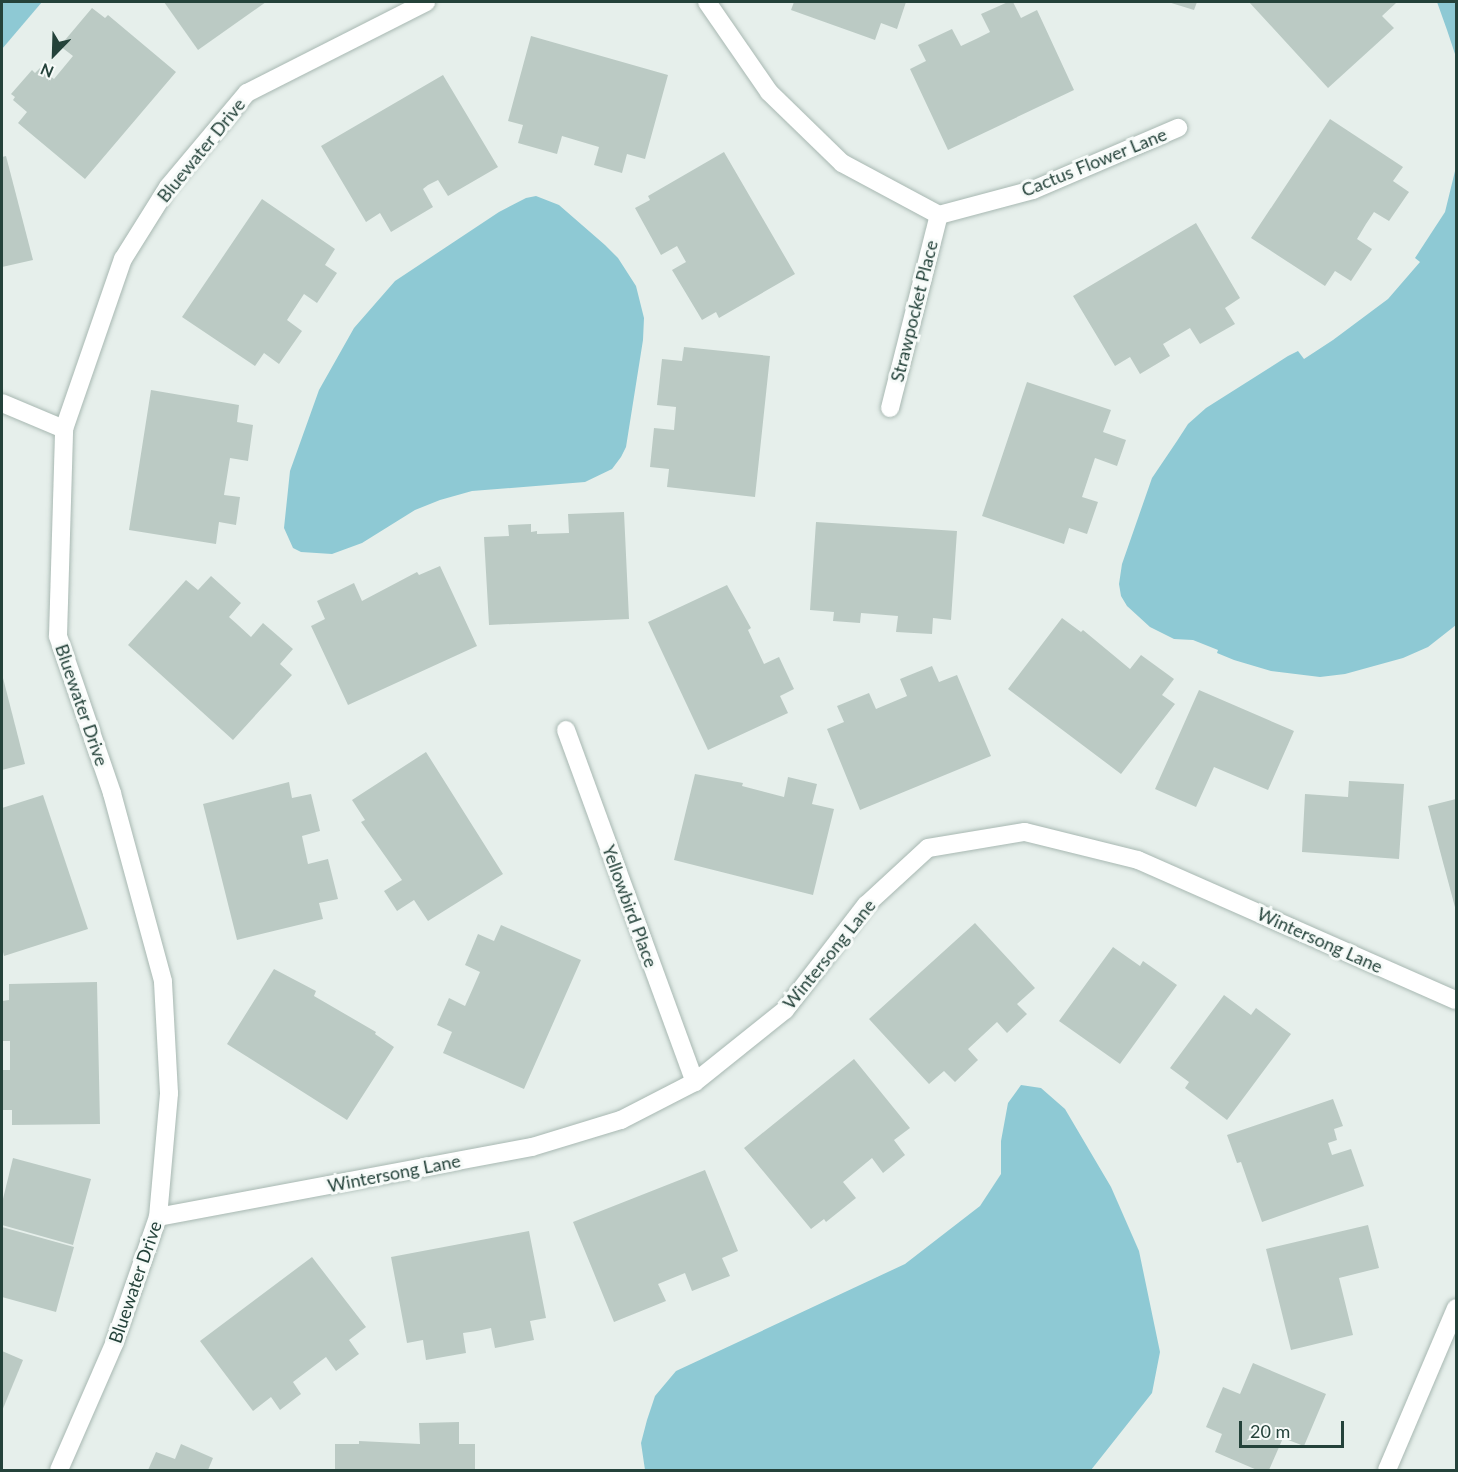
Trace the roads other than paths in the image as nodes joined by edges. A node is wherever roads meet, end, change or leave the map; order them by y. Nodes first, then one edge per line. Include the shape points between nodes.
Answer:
1 (426, 2) edge
2 (707, 2) edge
3 (1178, 128) dead end
4 (939, 215) junction
5 (2, 403) edge
6 (890, 408) dead end
7 (63, 429) junction
8 (566, 730) dead end
9 (1456, 1000) edge
10 (695, 1082) junction
11 (158, 1217) junction
12 (1456, 1308) edge
13 (59, 1470) edge
14 (1387, 1470) edge

1 - 7 street, Bluewater Drive via 247,93 168,187 123,259
2 - 4 street via 769,92 842,163
3 - 4 street, Cactus Flower Lane via 1033,190
4 - 6 street, Strawpocket Place
5 - 7 street
7 - 11 street, Bluewater Drive via 58,636 112,793 163,981 169,1094
8 - 10 street, Yellowbird Place
9 - 10 street, Wintersong Lane via 1138,860 1025,831 928,848 866,905 785,1010
10 - 11 street, Wintersong Lane via 621,1120 532,1147
11 - 13 street, Bluewater Drive via 114,1344
12 - 14 street

